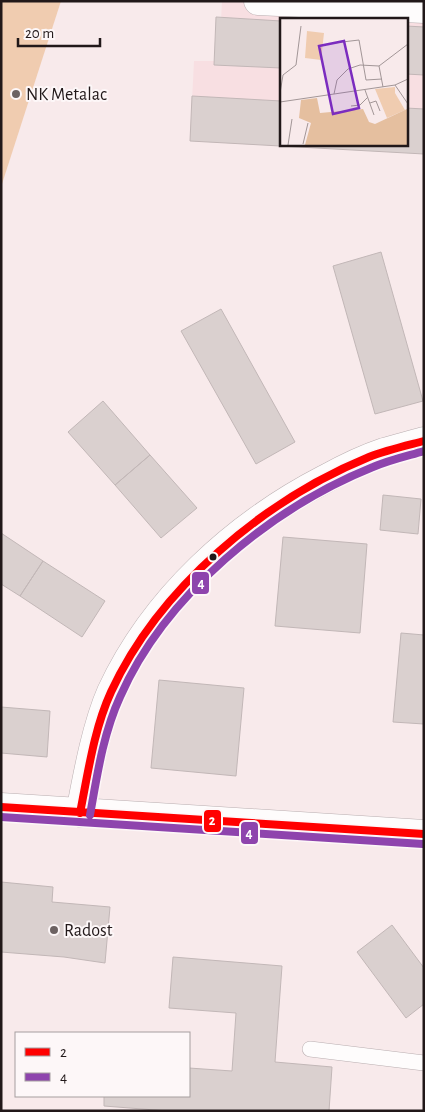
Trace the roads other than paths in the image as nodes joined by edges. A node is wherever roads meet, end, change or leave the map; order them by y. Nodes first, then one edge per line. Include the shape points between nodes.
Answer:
1 (258, 1) edge
2 (424, 9) edge
3 (424, 441) edge
4 (1, 807) edge
5 (80, 813) junction
6 (424, 834) edge
7 (310, 1049) dead end
8 (424, 1063) edge

1 - 2 street
3 - 5 street via 382,452 340,471 270,511 213,556 177,594 127,661 111,694
4 - 5 street
5 - 6 street
7 - 8 lane

